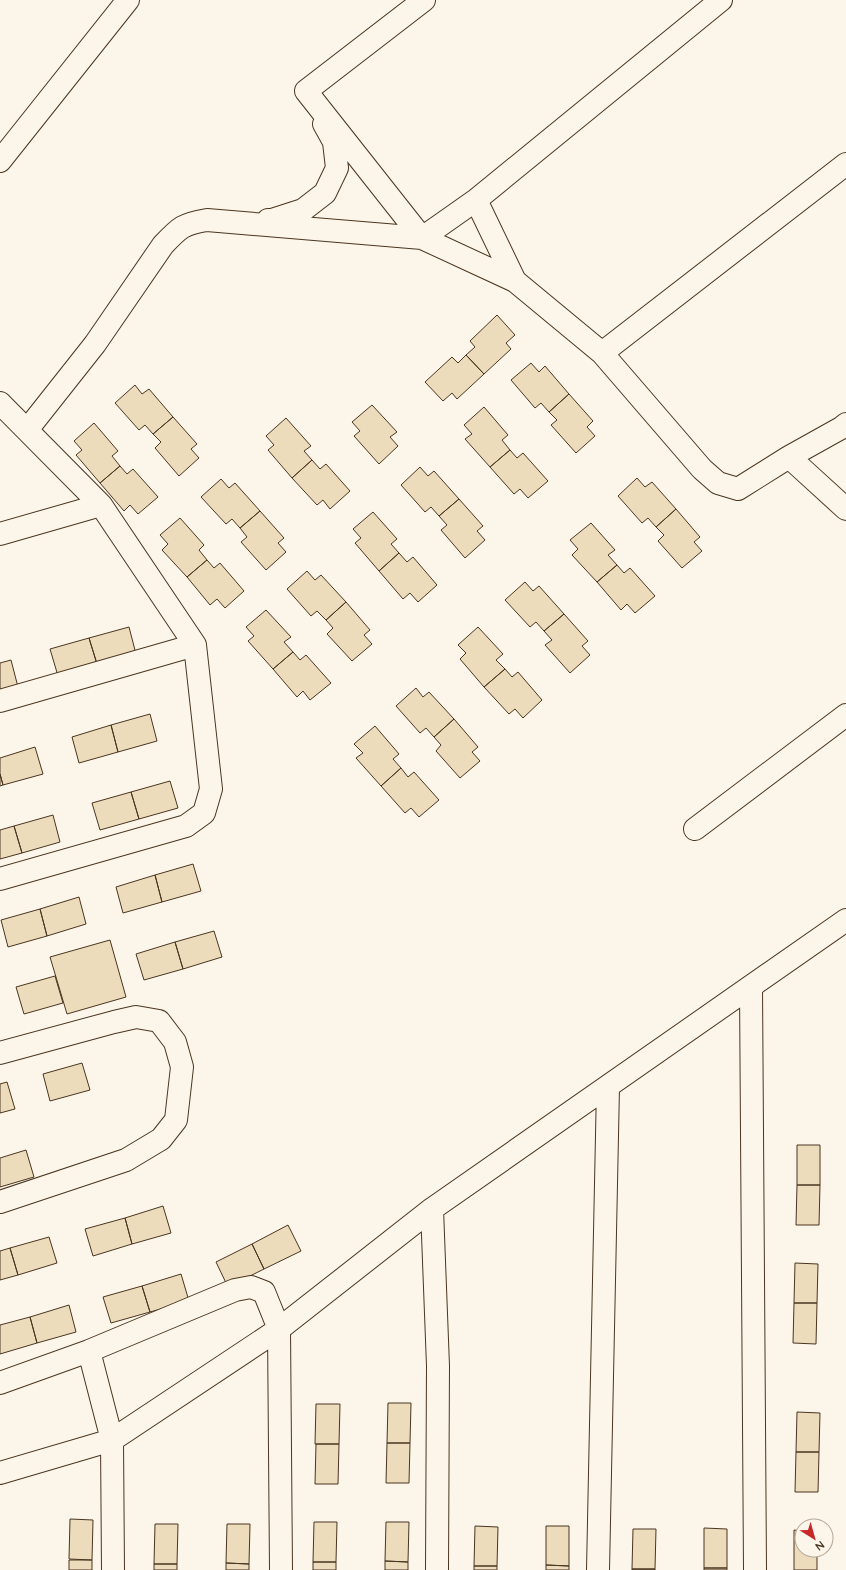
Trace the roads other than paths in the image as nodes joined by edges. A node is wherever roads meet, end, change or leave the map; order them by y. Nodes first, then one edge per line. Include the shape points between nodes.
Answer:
1 (128, 0) edge
2 (424, 0) edge
3 (720, 0) edge
4 (306, 91) junction
5 (0, 161) edge
6 (846, 164) edge
7 (476, 200) junction
8 (207, 220) junction
9 (422, 238) junction
10 (515, 281) junction
11 (602, 353) junction
12 (0, 402) edge
13 (846, 424) edge
14 (27, 430) junction
15 (789, 457) junction
16 (101, 505) junction
17 (846, 509) edge
18 (0, 534) edge
19 (195, 645) junction
20 (0, 701) edge
21 (846, 715) edge
22 (695, 829) dead end
23 (0, 879) edge
24 (846, 920) edge
25 (751, 987) junction
26 (0, 1053) edge
27 (608, 1087) junction
28 (0, 1202) edge
29 (432, 1210) junction
30 (280, 1329) junction
31 (89, 1351) junction
32 (0, 1383) edge
33 (112, 1440) junction
34 (0, 1473) edge
35 (113, 1570) edge
36 (281, 1570) edge
37 (437, 1570) edge
38 (598, 1570) edge
39 (755, 1570) edge

1 - 5 street
2 - 4 street
3 - 7 street
4 - 8 street via 334,142 337,168 325,193 303,210 272,220
4 - 9 street
6 - 11 street
7 - 9 street
7 - 10 street
8 - 9 street
8 - 14 street via 187,224 163,245 95,344
9 - 10 street
10 - 11 street
11 - 15 street via 702,469 718,483 738,489
12 - 14 street
13 - 15 street
14 - 16 street
15 - 17 street
16 - 18 street
16 - 19 street
19 - 20 street
19 - 23 street via 211,789 204,813 186,826
21 - 22 street
24 - 25 street
25 - 27 street
25 - 39 street
26 - 28 street via 136,1017 159,1022 175,1042 182,1067 176,1120 161,1139 126,1160
27 - 29 street
27 - 38 street
29 - 30 street
29 - 37 street via 438,1366
30 - 31 street via 264,1292 251,1287 235,1290
30 - 33 street
30 - 36 street
31 - 32 street
31 - 33 street
33 - 34 street
33 - 35 street

